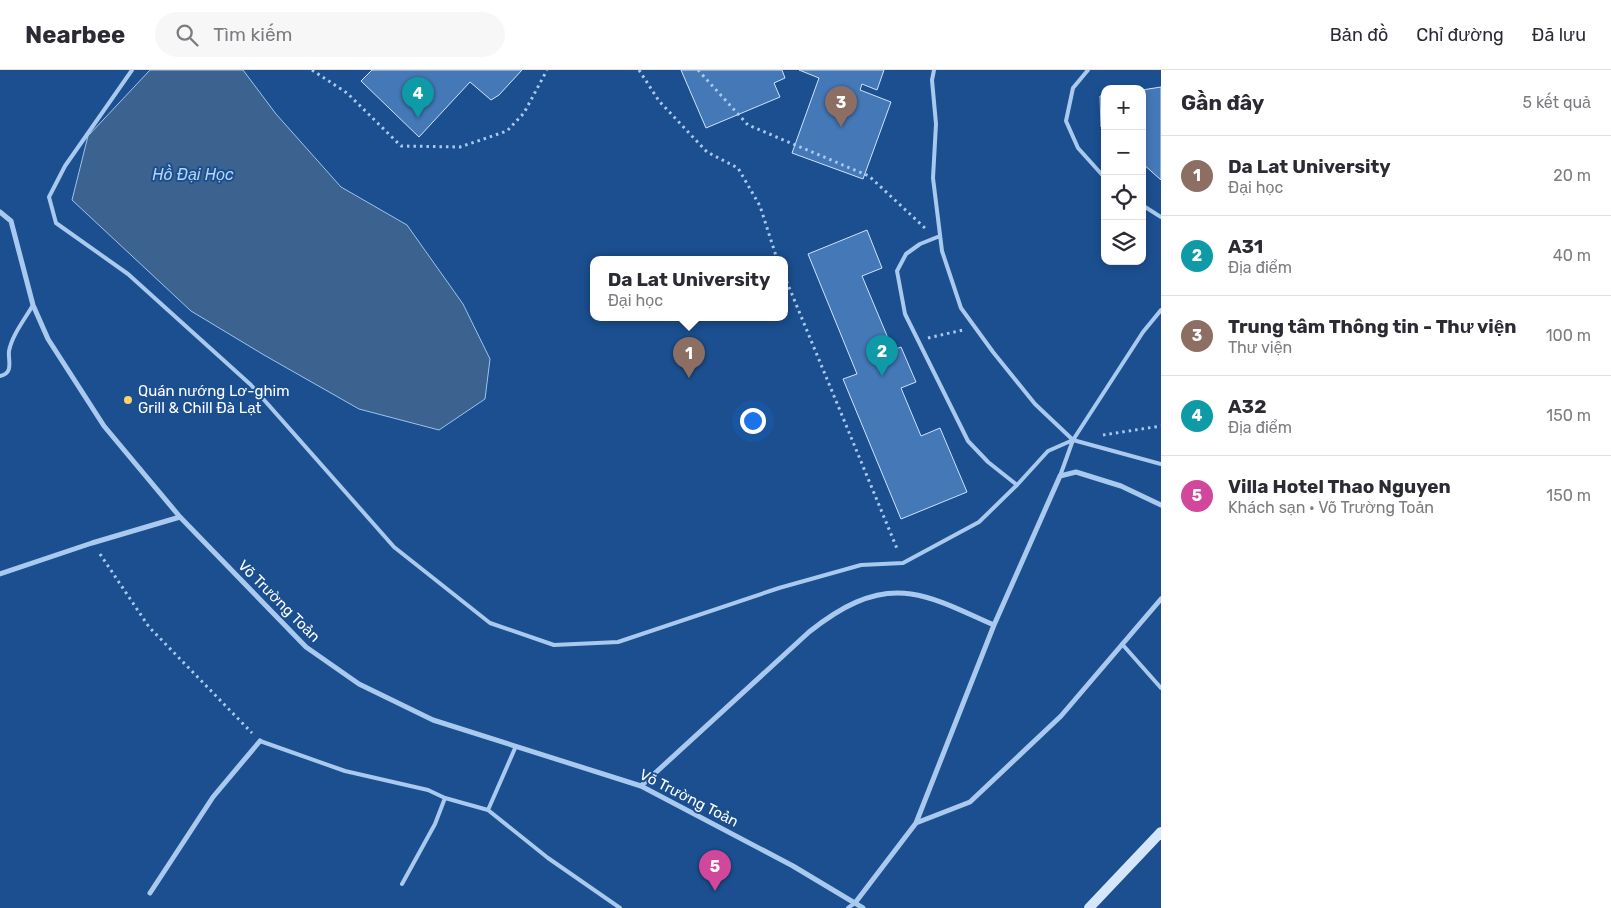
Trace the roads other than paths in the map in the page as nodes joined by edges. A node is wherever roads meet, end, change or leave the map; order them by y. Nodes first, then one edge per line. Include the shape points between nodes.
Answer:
1 (132, 70) edge
2 (934, 70) edge
3 (1088, 70) edge
4 (1102, 175) edge
5 (1146, 208) edge
6 (0, 212) edge
7 (1161, 217) edge
8 (938, 237) junction
9 (32, 305) junction
10 (1161, 310) edge
11 (0, 376) edge
12 (1073, 440) junction
13 (1161, 464) edge
14 (1060, 476) junction
15 (1017, 485) junction
16 (1161, 505) edge
17 (180, 517) junction
18 (0, 574) edge
19 (1161, 599) edge
20 (994, 625) junction
21 (1122, 644) junction
22 (1161, 688) edge
23 (260, 741) joint
24 (516, 746) junction
25 (641, 786) junction
26 (445, 798) junction
27 (488, 810) junction
28 (916, 823) junction
29 (1161, 832) edge
30 (402, 884) dead end
31 (150, 894) dead end
32 (855, 903) junction
33 (620, 908) edge
34 (848, 908) edge
35 (862, 908) edge
36 (1089, 908) edge

1 - 15 lane via 65,166 49,197 56,223 128,274 251,385 394,547 490,623 554,645 618,642 861,564 903,563 979,522
2 - 8 lane via 933,178
3 - 4 lane via 1073,88 1066,121 1078,148
5 - 7 lane
6 - 9 street, Võ Trường Toản via 11,221
8 - 12 lane via 961,308 1035,404
8 - 15 lane via 906,254 897,271 905,314 968,441
9 - 11 lane via 9,350 9,371
9 - 17 street, Võ Trường Toản via 48,339 104,426
10 - 12 lane via 1143,332
12 - 13 lane
12 - 14 lane
12 - 15 lane via 1048,451
14 - 16 street via 1076,472 1121,486
14 - 20 street
17 - 18 street
17 - 24 street, Võ Trường Toản via 306,647 359,684 433,720
19 - 21 street
20 - 25 street via 931,599 910,594 869,596 833,613 809,632
20 - 28 street
21 - 22 lane
21 - 28 street via 1061,716 970,802
23 - 26 lane via 345,771 428,790
23 - 31 street via 213,797
24 - 25 street, Võ Trường Toản
24 - 27 lane
25 - 32 street, Võ Trường Toản
26 - 27 lane
26 - 30 lane via 435,824
27 - 33 lane via 548,858
28 - 32 street
29 - 36 main road
32 - 34 lane
32 - 35 street, Võ Trường Toản

